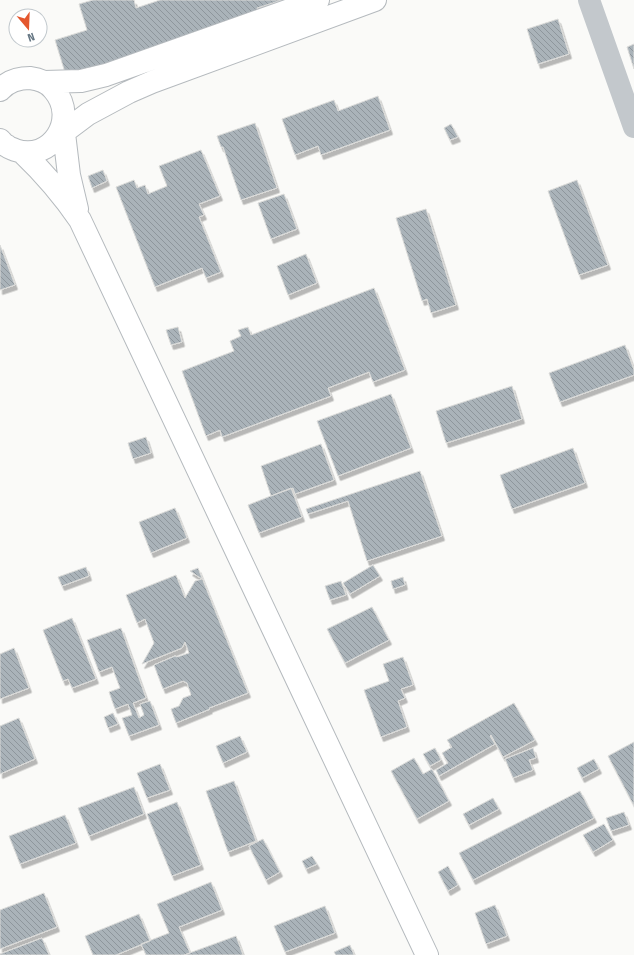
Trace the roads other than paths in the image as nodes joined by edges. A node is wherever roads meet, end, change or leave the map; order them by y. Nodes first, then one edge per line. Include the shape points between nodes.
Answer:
1 (318, 0) edge
2 (375, 0) edge
3 (589, 0) edge
4 (44, 82) junction
5 (1, 88) edge
6 (634, 127) edge
7 (61, 132) junction
8 (7, 147) edge
9 (80, 220) junction
10 (427, 955) edge

1 - 4 main road via 106,75 81,81
2 - 7 main road via 129,92
3 - 6 street
4 - 5 main road via 22,78
4 - 7 main road via 59,95 63,105 65,115
7 - 8 main road via 47,147 35,152
7 - 9 main road
8 - 9 main road via 35,164
9 - 10 main road

